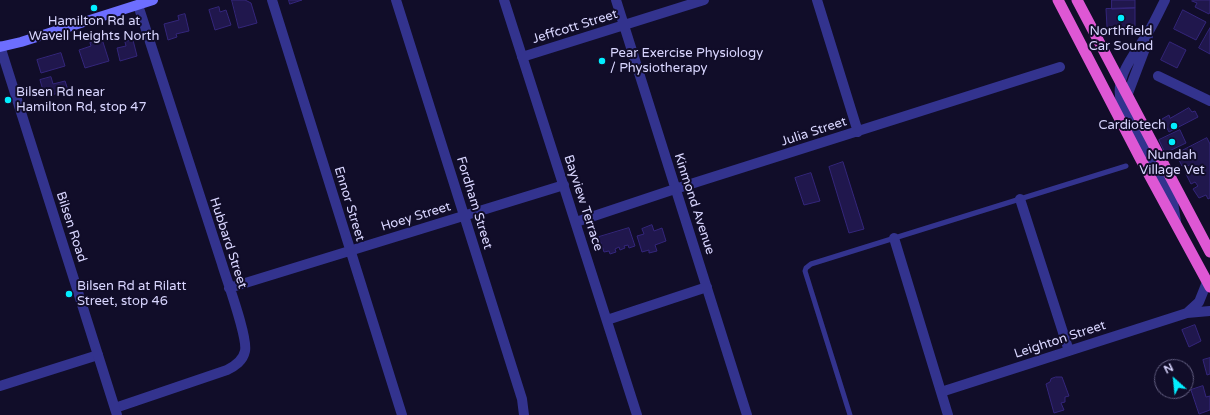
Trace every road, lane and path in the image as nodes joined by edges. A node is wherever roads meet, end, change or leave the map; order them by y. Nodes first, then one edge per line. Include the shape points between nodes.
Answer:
1 (153, 0) edge
2 (272, 0) edge
3 (396, 0) edge
4 (504, 0) edge
5 (616, 0) edge
6 (704, 0) edge
7 (817, 0) edge
8 (1058, 0) edge
9 (1077, 0) edge
10 (1165, 0) edge
11 (138, 5) junction
12 (624, 25) junction
13 (1150, 31) junction
14 (0, 47) edge
15 (522, 57) junction
16 (1060, 67) dead end
17 (1158, 76) dead end
18 (1121, 83) junction
19 (1127, 96) junction
20 (1210, 101) edge
21 (858, 132) junction
22 (1126, 166) dead end
23 (564, 185) junction
24 (675, 189) junction
25 (1020, 199) junction
26 (464, 216) junction
27 (576, 222) junction
28 (1176, 224) junction
29 (894, 238) junction
30 (350, 251) junction
31 (1210, 252) edge
32 (1208, 285) edge
33 (707, 287) junction
34 (230, 288) junction
35 (1210, 311) edge
36 (1187, 313) junction
37 (607, 320) junction
38 (1069, 351) junction
39 (98, 355) junction
40 (0, 386) edge
41 (941, 392) junction
42 (116, 412) edge
43 (402, 415) edge
44 (524, 415) edge
45 (637, 415) edge
46 (747, 415) edge
47 (850, 415) edge
48 (948, 415) edge

1 - 11 main road
2 - 30 street, Ennor Street
3 - 26 street, Fordham Street
4 - 15 street, Bayview Terrace
5 - 12 street, Kinmond Avenue
6 - 12 street, Jeffcott Street
7 - 21 street
8 - 28 highway
9 - 18 highway
10 - 13 street
11 - 14 main road
11 - 34 street, Hubbard Street
12 - 15 street, Jeffcott Street
12 - 24 street, Kinmond Avenue
13 - 18 street via 1129,61
13 - 19 street
14 - 39 street, Bilsen Road
15 - 23 street, Bayview Terrace
16 - 21 street, Julia Street
17 - 20 street
18 - 19 highway
18 - 28 street via 1122,105 1173,202
19 - 31 highway
21 - 24 street, Julia Street
22 - 25 lane
23 - 26 street, Hoey Street
23 - 27 street, Bayview Terrace
24 - 27 street, Julia Street
24 - 33 street, Kinmond Avenue
25 - 29 lane
25 - 38 street
26 - 30 street, Hoey Street
26 - 44 street, Fordham Street via 522,399
27 - 37 street, Bayview Terrace
28 - 32 highway
29 - 41 street
29 - 47 lane via 811,264 805,270
30 - 34 street, Hoey Street
30 - 43 street, Ennor Street
32 - 36 street, Leighton Street via 1199,302
33 - 37 street
33 - 46 street, Kinmond Avenue
34 - 42 street, Hubbard Street via 245,345 243,357 238,363 219,374
35 - 36 street, Leighton Street
36 - 38 street, Leighton Street
37 - 45 street, Bayview Terrace
38 - 41 street, Leighton Street
39 - 40 street
39 - 42 street, Bilsen Road
41 - 48 street

